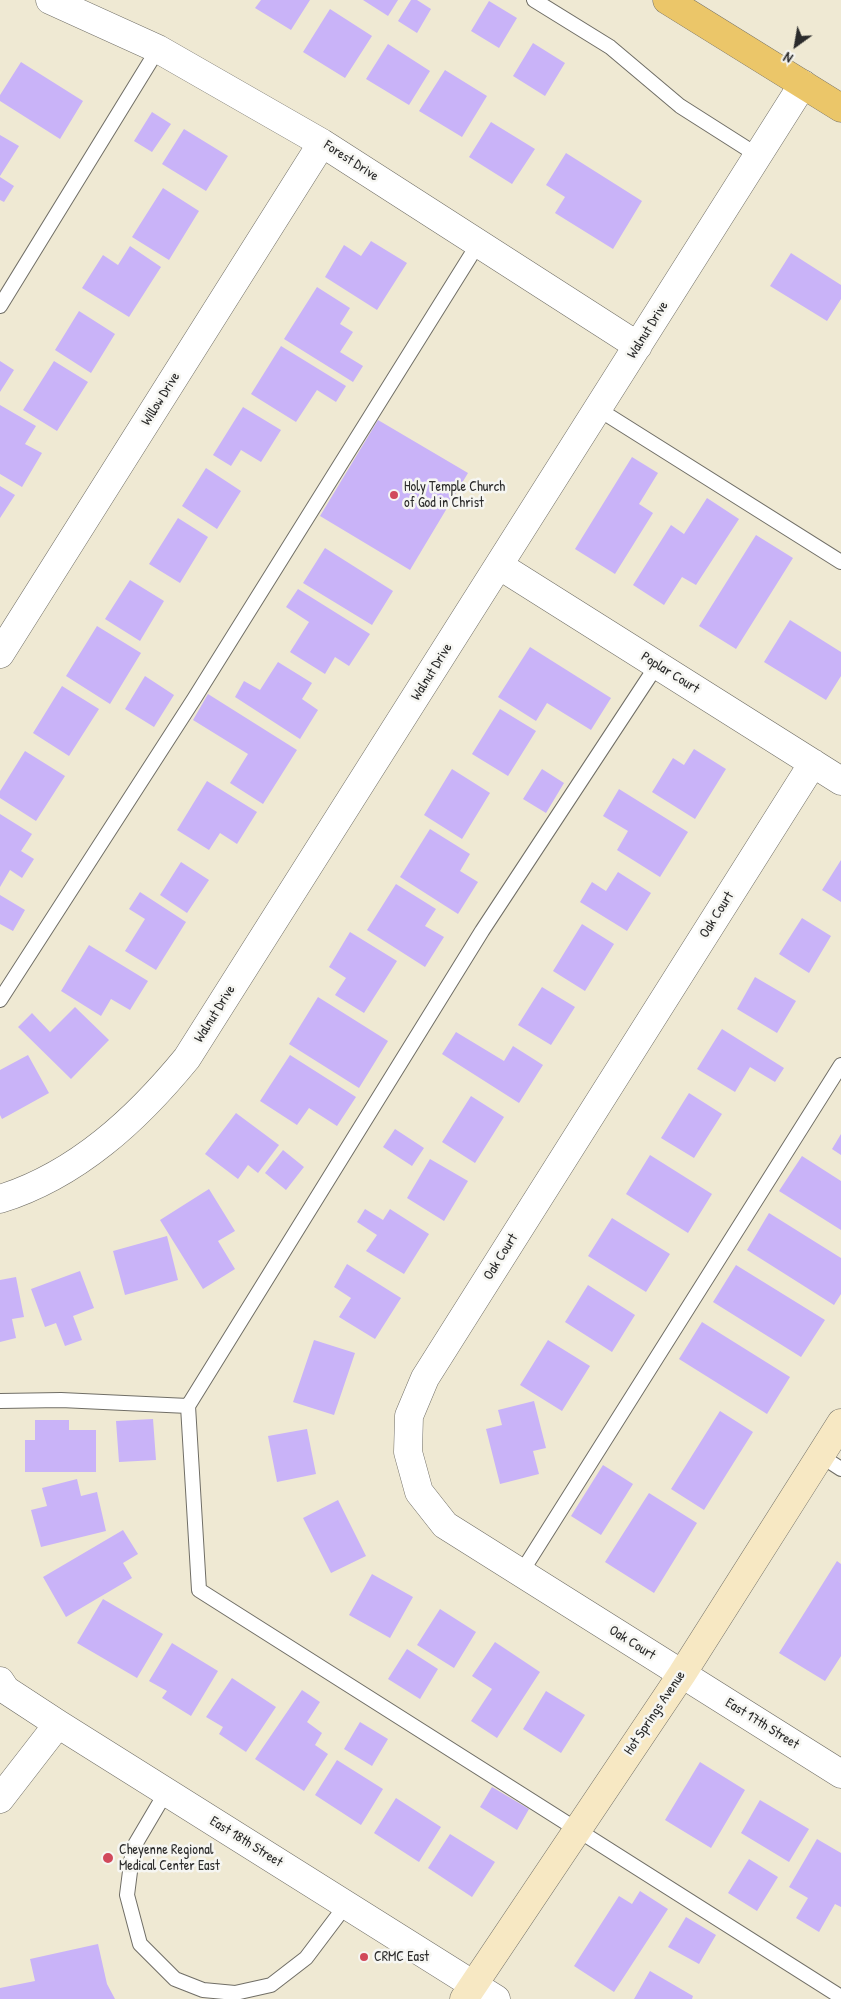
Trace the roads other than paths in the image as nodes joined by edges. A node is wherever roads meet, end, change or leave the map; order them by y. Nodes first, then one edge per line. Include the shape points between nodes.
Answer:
1 (50, 0) edge
2 (534, 0) edge
3 (667, 0) edge
4 (158, 50) junction
5 (802, 84) junction
6 (841, 108) edge
7 (322, 143) junction
8 (758, 155) junction
9 (478, 244) junction
10 (0, 306) edge
11 (638, 346) junction
12 (598, 409) junction
13 (841, 562) edge
14 (500, 566) junction
15 (9, 621) edge
16 (0, 654) edge
17 (657, 665) junction
18 (813, 763) junction
19 (841, 781) edge
20 (0, 1000) edge
21 (841, 1066) edge
22 (0, 1199) edge
23 (0, 1401) edge
24 (188, 1406) junction
25 (841, 1424) edge
26 (831, 1462) edge
27 (521, 1573) junction
28 (682, 1674) junction
29 (0, 1682) edge
30 (58, 1724) junction
31 (841, 1774) edge
32 (166, 1792) junction
33 (0, 1799) edge
34 (578, 1828) junction
35 (346, 1905) junction
36 (468, 1992) edge
37 (841, 1997) edge
38 (496, 1999) edge

1 - 4 street, Forest Drive
2 - 8 lane via 610,47 680,106
3 - 5 main road
4 - 7 street, Forest Drive
4 - 10 lane
5 - 6 main road
5 - 8 street, Walnut Drive
7 - 9 street, Forest Drive
7 - 15 street, Willow Drive
8 - 11 street, Walnut Drive
9 - 11 street, Forest Drive
9 - 20 lane via 194,699
11 - 12 street, Walnut Drive
12 - 13 lane
12 - 14 street, Walnut Drive
14 - 17 street, Poplar Court
14 - 22 street, Walnut Drive via 187,1058 155,1097 109,1139 58,1175
15 - 16 street, Willow Drive
17 - 18 street, Poplar Court
17 - 24 lane via 482,931
18 - 19 street, Poplar Court
18 - 27 street, Oak Court via 425,1378 409,1416 408,1452 419,1492 445,1525
21 - 27 lane
23 - 24 lane via 61,1400
24 - 34 lane via 199,1590
25 - 26 street, Hot Springs Avenue
26 - 28 street, Hot Springs Avenue
27 - 28 street, Oak Court
28 - 31 street, East 17th Street
28 - 34 street, Hot Springs Avenue
29 - 30 street, East 18th Street via 6,1690
30 - 32 street, East 18th Street
30 - 33 street
32 - 35 street, East 18th Street
32 - 35 lane via 133,1848 127,1894 140,1944 175,1979 203,1990 235,1993 271,1985 306,1958
34 - 36 street, Hot Springs Avenue
34 - 37 lane
35 - 36 street, East 18th Street
36 - 38 street, East 18th Street

